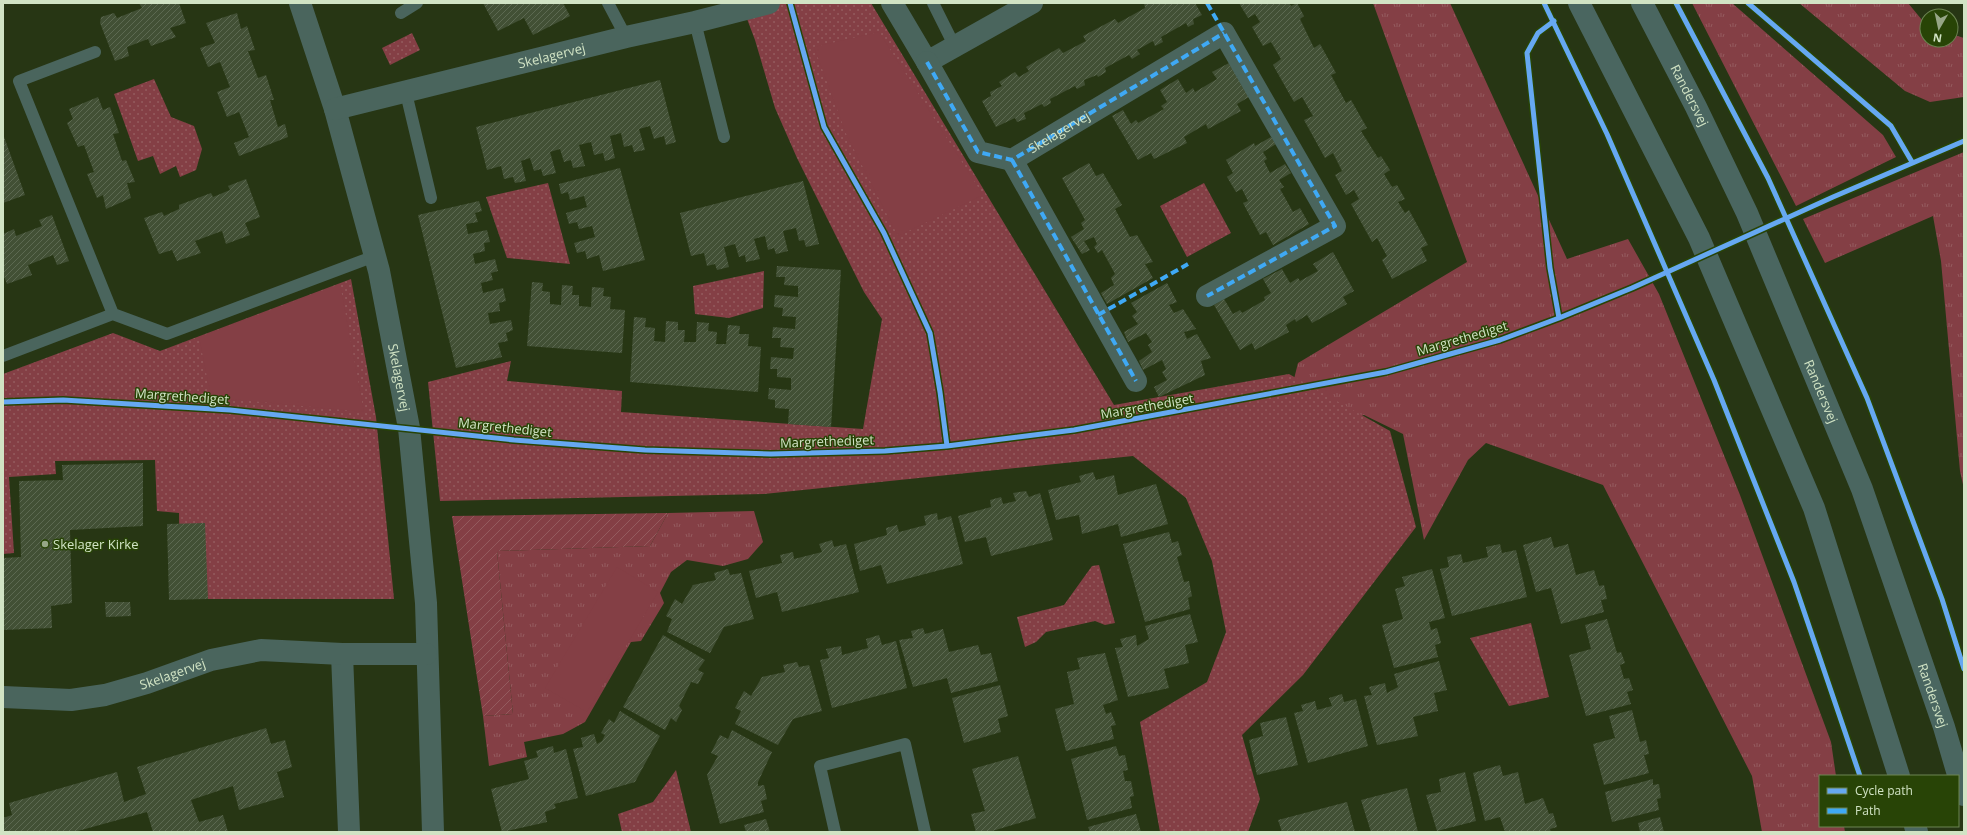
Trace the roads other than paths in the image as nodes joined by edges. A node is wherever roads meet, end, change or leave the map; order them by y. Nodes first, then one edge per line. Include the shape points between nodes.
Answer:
1 (300, 3) edge
2 (417, 3) edge
3 (608, 3) edge
4 (769, 3) edge
5 (892, 3) edge
6 (933, 3) edge
7 (1032, 3) edge
8 (1579, 3) edge
9 (1642, 3) edge
10 (401, 13) dead end
11 (695, 22) junction
12 (626, 37) junction
13 (955, 47) junction
14 (95, 52) dead end
15 (927, 62) junction
16 (406, 92) junction
17 (335, 109) junction
18 (724, 137) dead end
19 (1012, 160) junction
20 (431, 198) dead end
21 (375, 256) junction
22 (1207, 296) dead end
23 (113, 314) junction
24 (3, 356) edge
25 (1136, 381) dead end
26 (342, 654) junction
27 (426, 654) junction
28 (3, 697) edge
29 (1899, 775) edge
30 (1958, 775) edge
31 (1959, 778) edge
32 (1964, 795) edge
33 (349, 832) edge
34 (433, 832) edge
35 (835, 832) edge
36 (925, 832) edge

1 - 17 street, Skelagervej
2 - 10 lane
3 - 12 lane
4 - 11 street, Skelagervej
5 - 15 street
6 - 13 lane
7 - 13 street
8 - 29 main road via 1699,238 1814,508
9 - 30 main road, Randersvej via 1747,213 1862,489
11 - 12 street, Skelagervej
11 - 18 lane
12 - 16 street, Skelagervej
13 - 15 street
14 - 23 lane via 19,81
15 - 19 street via 978,152
16 - 17 street, Skelagervej
16 - 20 lane
17 - 21 street, Skelagervej
19 - 22 street, Skelagervej via 1224,33 1335,226
19 - 25 street
21 - 23 lane via 167,334
21 - 27 street, Skelagervej via 409,428 426,603
23 - 24 lane
26 - 27 street, Skelagervej
26 - 28 street, Skelagervej via 261,650 211,660 147,684 105,695 71,700
26 - 33 street
27 - 34 street, Skelagervej
31 - 32 main road, Randersvej
35 - 36 lane via 820,766 905,744

